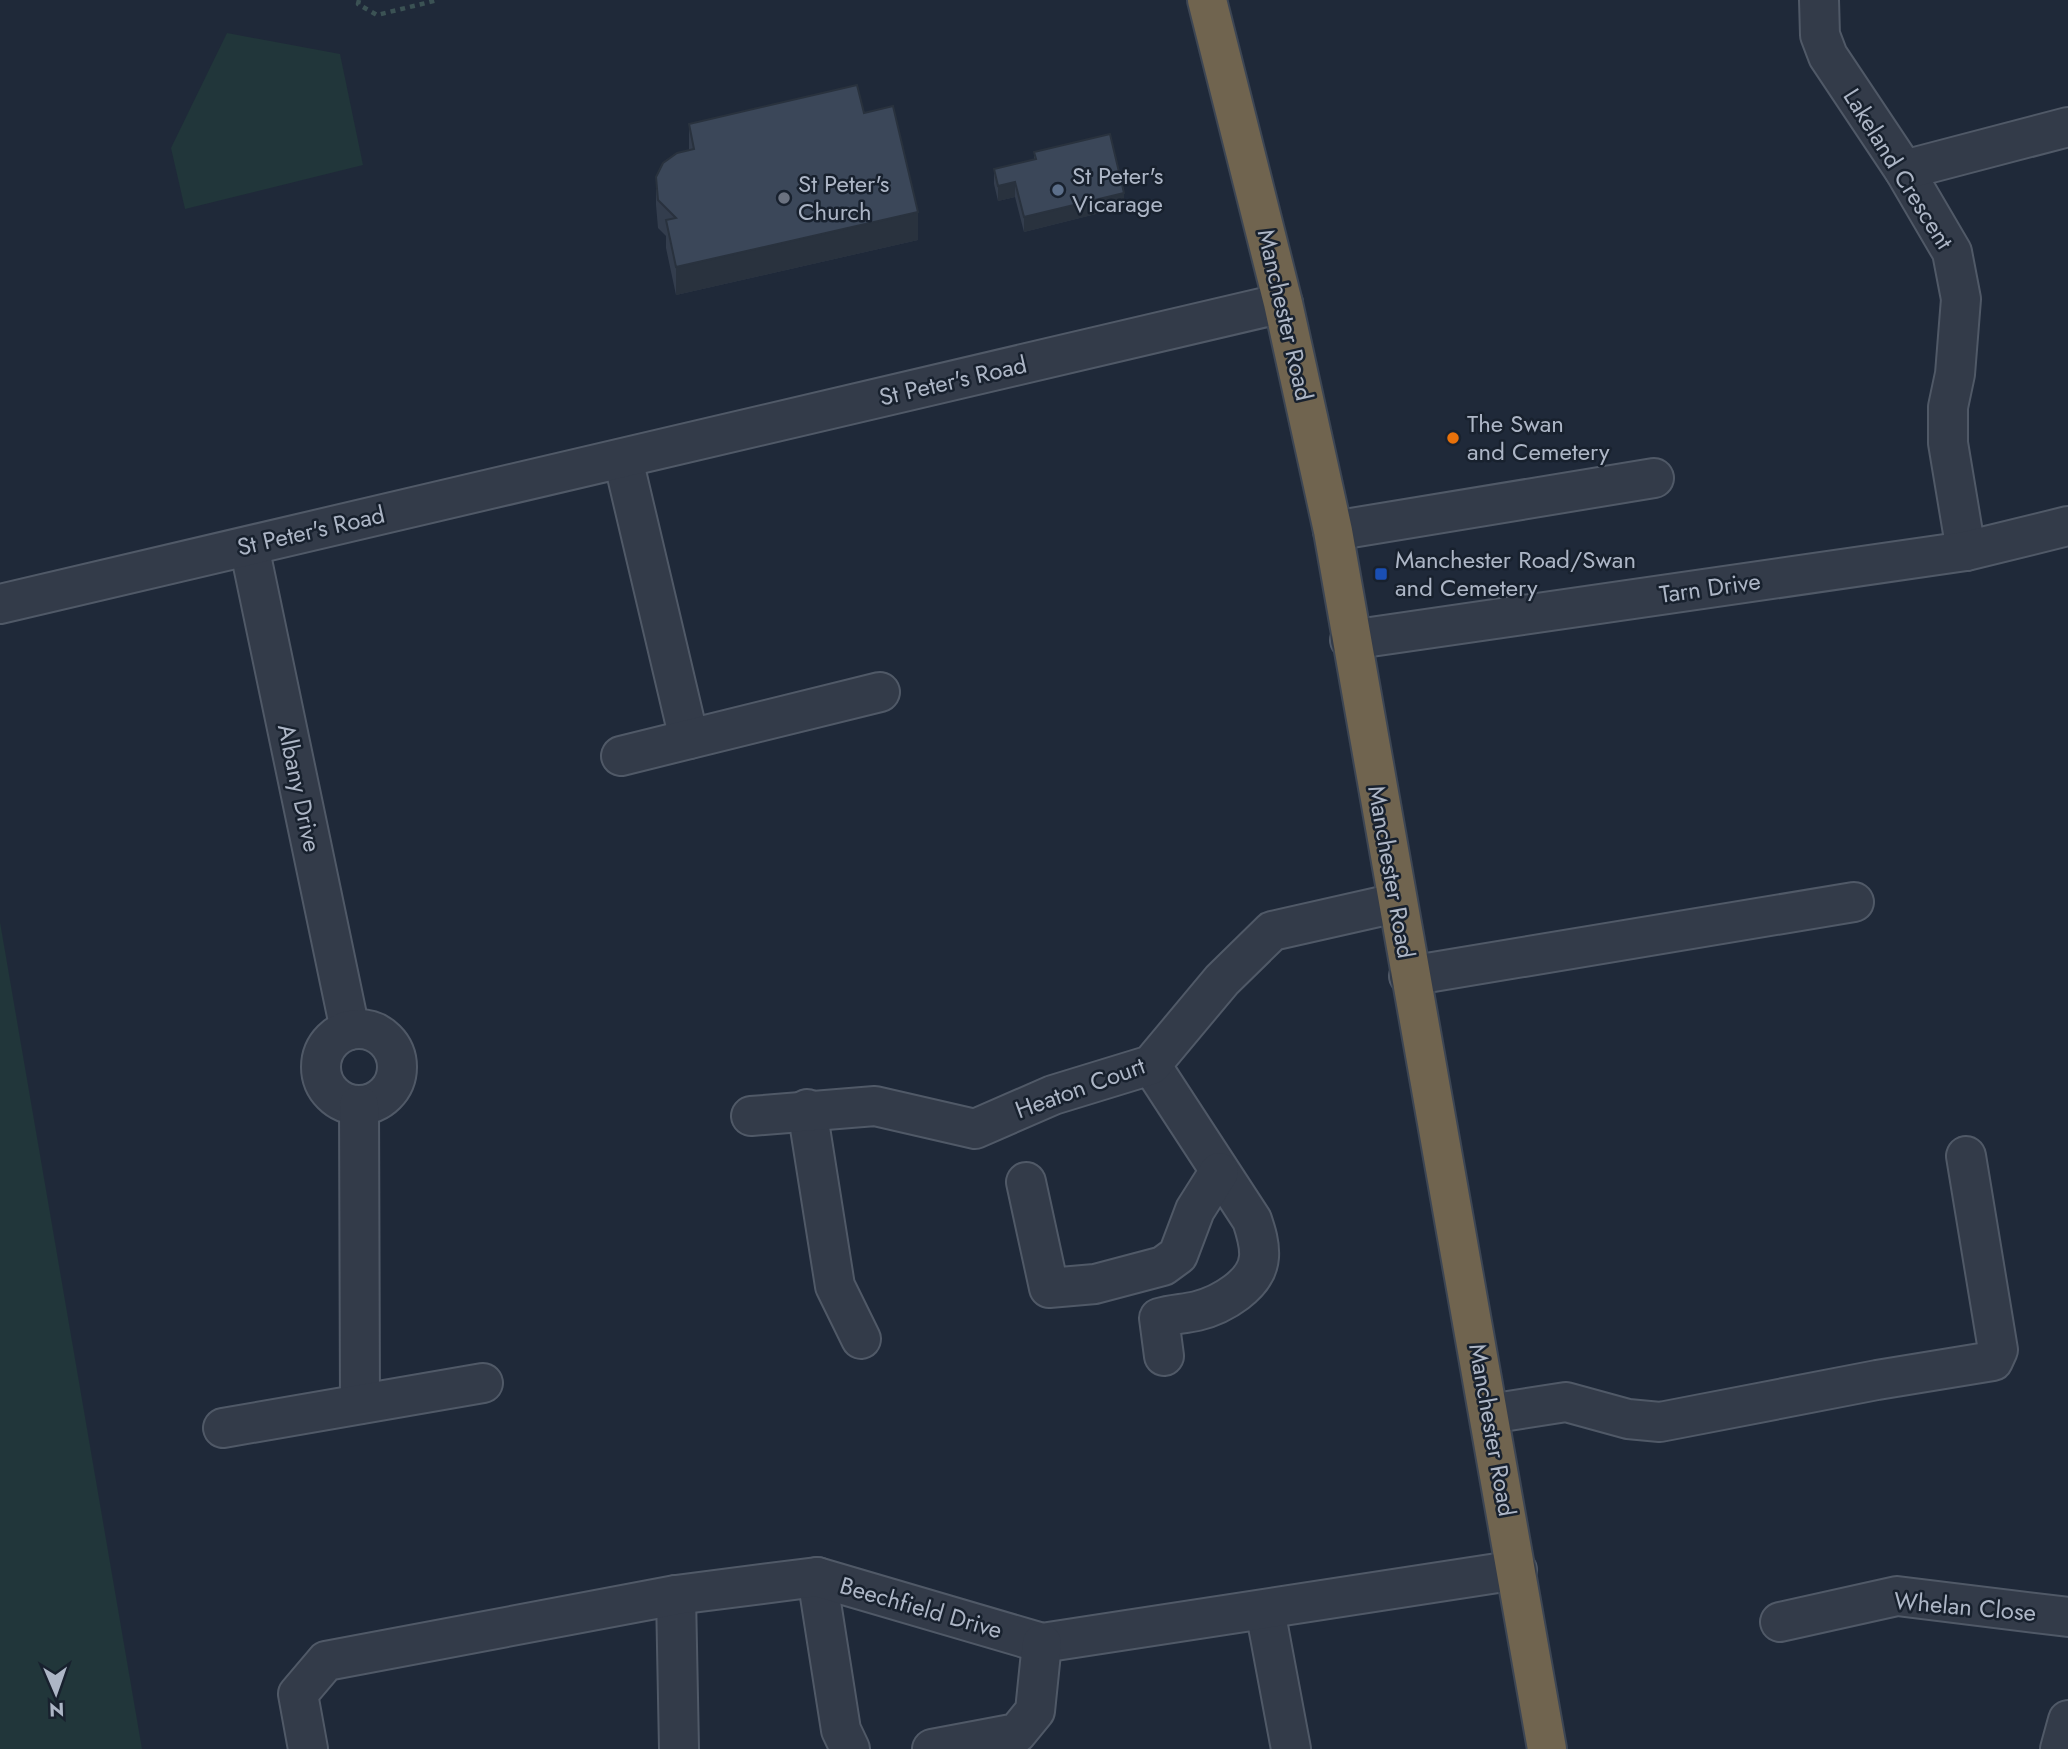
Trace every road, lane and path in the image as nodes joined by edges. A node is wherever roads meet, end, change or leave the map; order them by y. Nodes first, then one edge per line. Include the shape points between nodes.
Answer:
1 (359, 0) edge
2 (438, 0) edge
3 (1207, 0) edge
4 (1819, 0) edge
5 (2068, 127) edge
6 (1904, 170) junction
7 (1283, 303) junction
8 (623, 458) junction
9 (1654, 478) dead end
10 (2068, 526) edge
11 (1333, 531) junction
12 (249, 545) junction
13 (1966, 551) junction
14 (0, 604) edge
15 (1349, 640) junction
16 (880, 692) dead end
17 (689, 740) junction
18 (621, 757) dead end
19 (1854, 902) dead end
20 (1396, 903) junction
21 (1409, 976) junction
22 (350, 1030) junction
23 (1150, 1065) junction
24 (359, 1105) junction
25 (807, 1109) junction
26 (751, 1116) dead end
27 (1966, 1156) dead end
28 (1219, 1172) junction
29 (1026, 1182) dead end
30 (861, 1339) dead end
31 (1164, 1356) dead end
32 (483, 1383) dead end
33 (360, 1404) junction
34 (1489, 1413) junction
35 (223, 1428) dead end
36 (1517, 1570) junction
37 (817, 1577) junction
38 (676, 1595) junction
39 (1265, 1610) junction
40 (2068, 1617) edge
41 (1780, 1622) dead end
42 (1042, 1643) junction
43 (2068, 1720) edge
44 (309, 1749) edge
45 (679, 1749) edge
46 (850, 1749) edge
47 (932, 1749) edge
48 (1290, 1749) edge
49 (1547, 1749) edge
50 (2060, 1749) edge

1 - 2 path via 358,4 377,15
3 - 7 highway, Manchester Road
4 - 6 street, Lakeland Crescent via 1820,35 1828,56
5 - 6 street
6 - 13 street, Lakeland Crescent via 1952,252 1961,299 1948,443
7 - 8 street, St Peter's Road
7 - 11 highway, Manchester Road
8 - 12 street, St Peter's Road
8 - 17 street
9 - 11 street
10 - 13 street, Tarn Drive
11 - 15 highway, Manchester Road
12 - 14 street, St Peter's Road
12 - 22 street, Albany Drive
13 - 15 street, Tarn Drive
15 - 20 highway, Manchester Road
16 - 17 street
17 - 18 street
19 - 21 street
20 - 21 highway, Manchester Road
20 - 23 street, Heaton Court via 1272,930 1222,980
21 - 34 highway, Manchester Road
22 - 24 street via 326,1047 321,1070 330,1093
22 - 24 street via 381,1035 396,1056 394,1082 387,1093
23 - 25 street, Heaton Court via 1053,1095 975,1129 875,1106
23 - 28 street
24 - 33 street
25 - 26 street, Heaton Court
25 - 30 street via 835,1286
27 - 34 street via 1998,1350 1993,1361 1660,1422 1628,1419 1566,1402
28 - 29 street via 1195,1210 1178,1255 1163,1266 1095,1284 1049,1288
28 - 31 street via 1252,1220 1259,1260 1240,1289 1216,1305 1159,1318
32 - 33 street
33 - 35 street
34 - 36 highway, Manchester Road
36 - 39 street, Beechfield Drive
36 - 49 highway, Manchester Road
37 - 38 street, Beechfield Drive
37 - 42 street, Beechfield Drive
37 - 46 street via 842,1730
38 - 44 street, Beechfield Drive via 326,1661 298,1694
38 - 45 street
39 - 42 street, Beechfield Drive
39 - 48 street
40 - 41 street, Whelan Close via 1897,1596
42 - 47 street via 1035,1711 1017,1734
43 - 50 street

